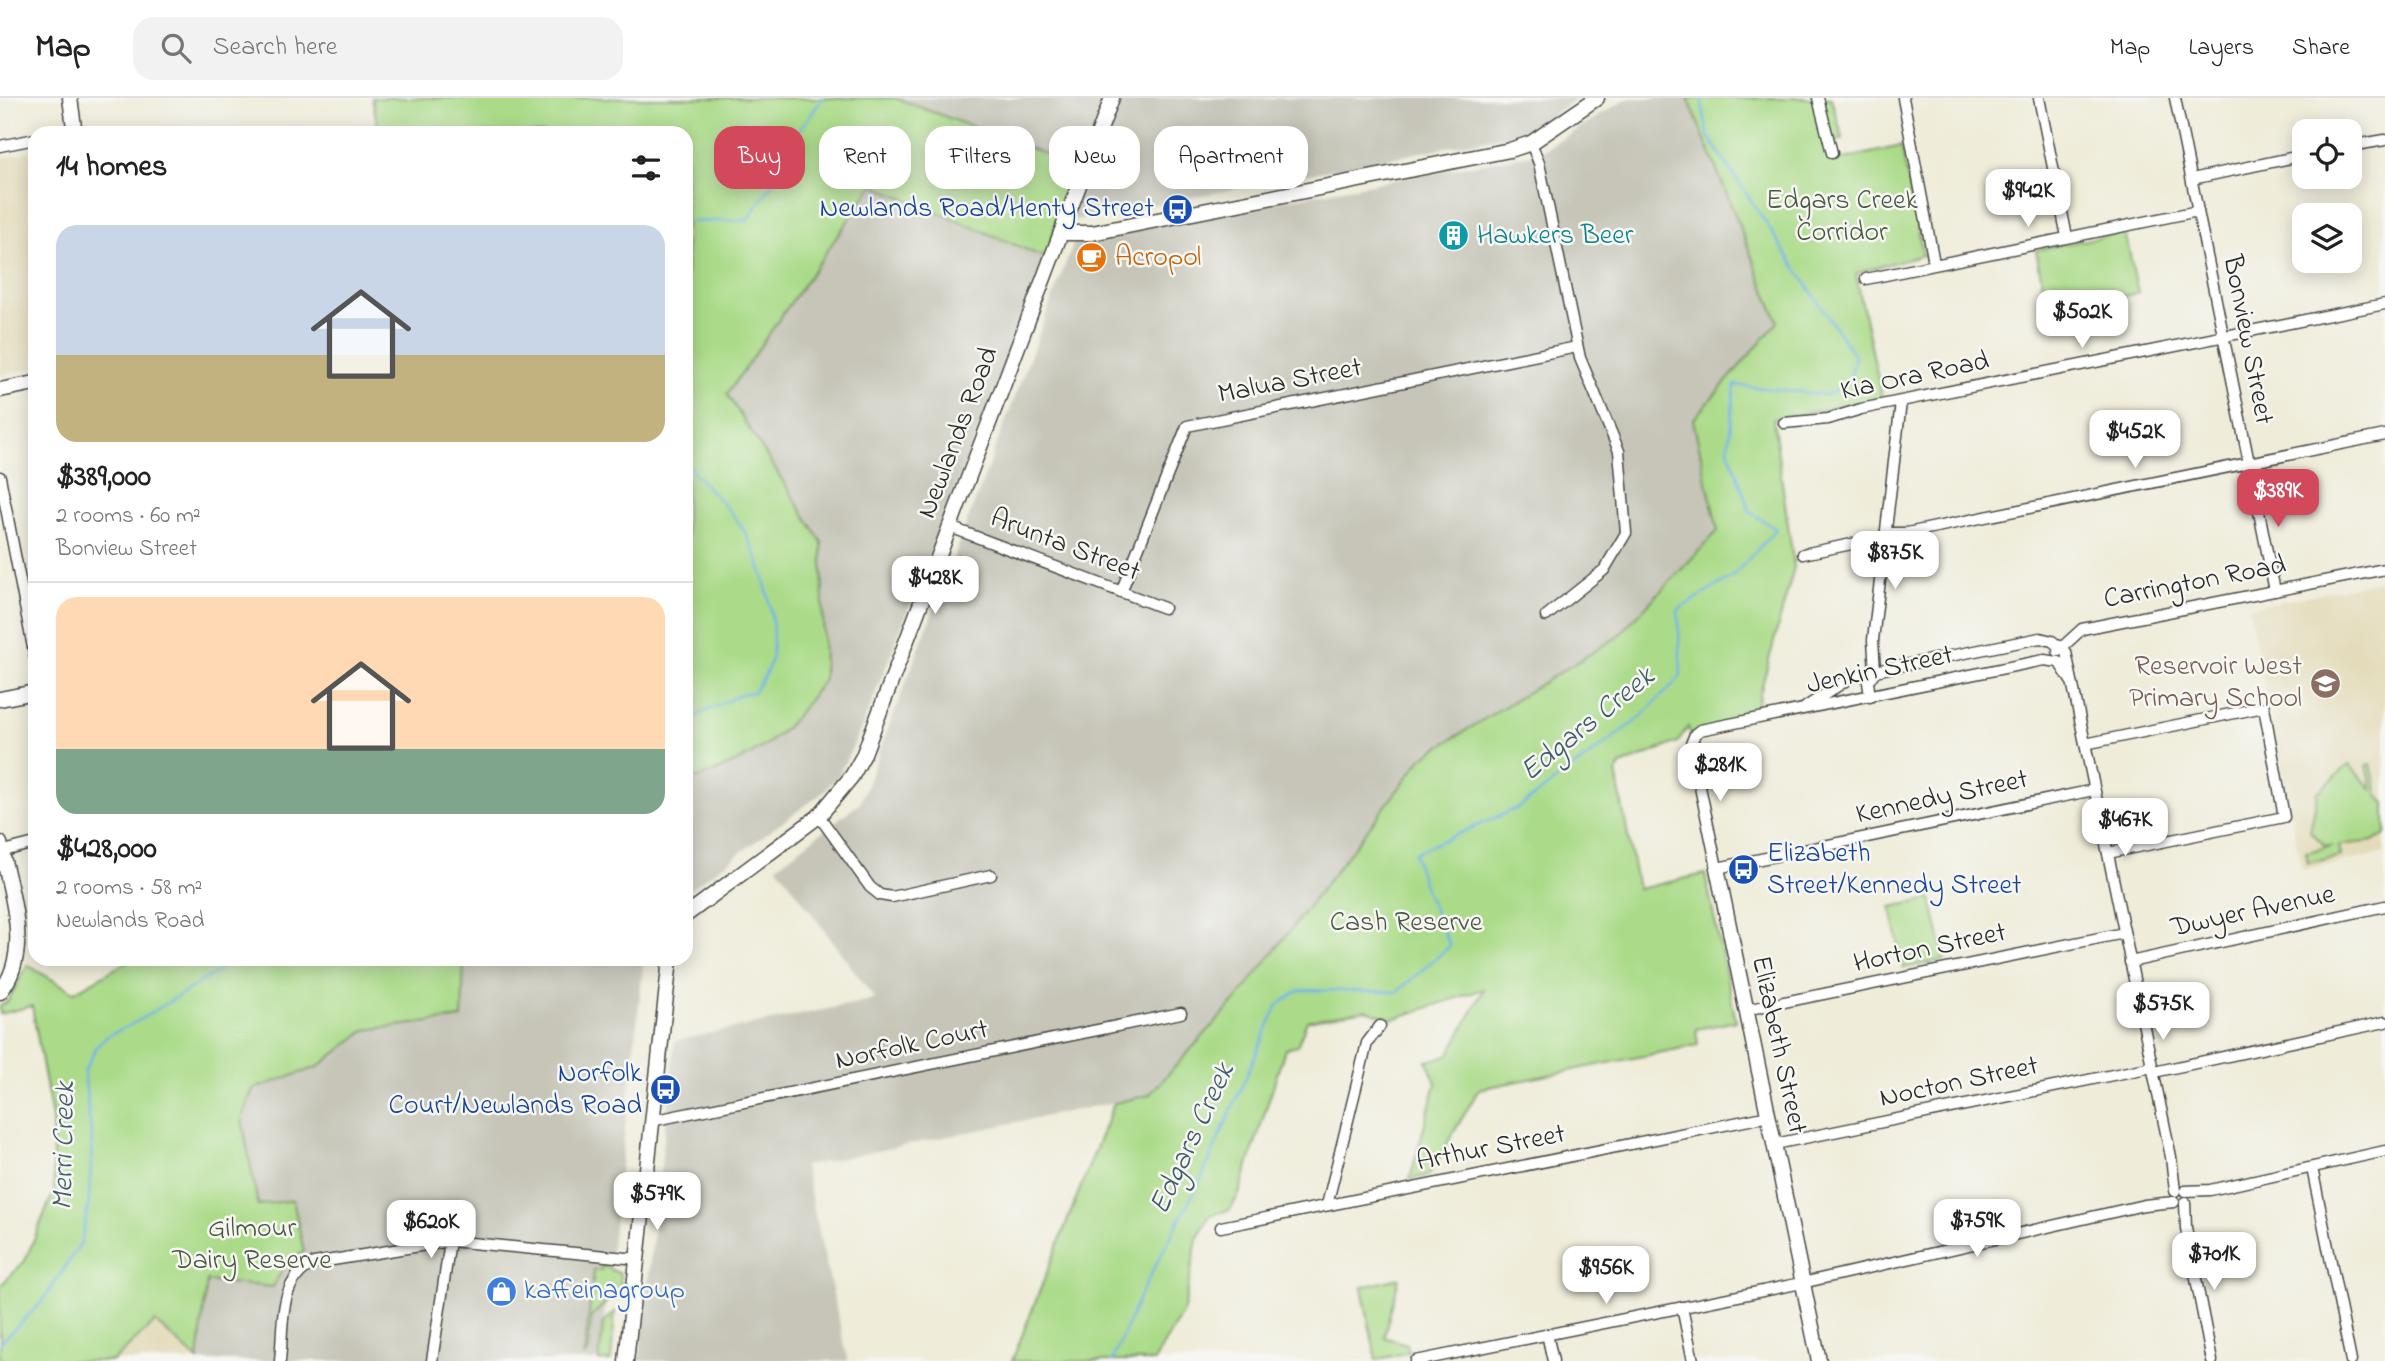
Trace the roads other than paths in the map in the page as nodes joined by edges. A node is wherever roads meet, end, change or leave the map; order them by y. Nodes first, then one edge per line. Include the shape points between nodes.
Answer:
1 (70, 98) edge
2 (1112, 98) edge
3 (1597, 98) edge
4 (1818, 98) edge
5 (1903, 98) edge
6 (2039, 98) edge
7 (2175, 98) edge
8 (75, 126) edge
9 (2385, 139) edge
10 (28, 140) edge
11 (1531, 143) junction
12 (2362, 144) edge
13 (0, 146) edge
14 (1832, 153) dead end
15 (2292, 158) edge
16 (2192, 179) junction
17 (2198, 211) junction
18 (1061, 233) junction
19 (2067, 237) junction
20 (1934, 263) junction
21 (1866, 279) dead end
22 (2385, 304) edge
23 (2224, 337) junction
24 (1577, 347) junction
25 (28, 384) edge
26 (0, 390) edge
27 (1901, 402) junction
28 (1784, 424) dead end
29 (2385, 435) edge
30 (2249, 463) junction
31 (0, 477) edge
32 (950, 527) junction
33 (1886, 535) junction
34 (1803, 555) dead end
35 (2385, 569) edge
36 (2275, 591) junction
37 (1121, 592) junction
38 (1164, 608) dead end
39 (1546, 616) dead end
40 (28, 622) edge
41 (2036, 639) junction
42 (2062, 647) junction
43 (2042, 660) junction
44 (1875, 671) junction
45 (2071, 681) junction
46 (28, 693) edge
47 (1870, 697) junction
48 (0, 699) edge
49 (1801, 710) junction
50 (1692, 739) joint
51 (2085, 744) junction
52 (2094, 790) junction
53 (819, 816) junction
54 (28, 844) edge
55 (1, 849) edge
56 (2108, 853) junction
57 (1717, 868) junction
58 (991, 875) dead end
59 (2385, 906) edge
60 (693, 910) edge
61 (2124, 933) junction
62 (2130, 962) junction
63 (669, 966) edge
64 (0, 992) edge
65 (1745, 1010) junction
66 (1181, 1013) dead end
67 (2385, 1022) edge
68 (1380, 1026) dead end
69 (2153, 1070) junction
70 (1769, 1116) junction
71 (651, 1121) junction
72 (1775, 1144) junction
73 (2385, 1152) edge
74 (2312, 1168) junction
75 (2180, 1196) junction
76 (1327, 1205) junction
77 (1221, 1227) dead end
78 (450, 1241) junction
79 (637, 1259) junction
80 (1802, 1283) junction
81 (1682, 1307) junction
82 (1547, 1334) junction
83 (280, 1361) edge
84 (432, 1361) edge
85 (626, 1361) edge
86 (1416, 1361) edge
87 (1553, 1361) edge
88 (1693, 1361) edge
89 (1819, 1361) edge
90 (2212, 1361) edge
91 (2351, 1361) edge

1 - 8 street
2 - 18 street, Newlands Road
3 - 11 street
4 - 14 street
5 - 20 street
6 - 19 street
7 - 16 street, Bonview Street
9 - 12 street
10 - 13 street
11 - 18 street via 1092,233
11 - 24 street
15 - 16 street
16 - 17 street, Bonview Street
17 - 19 street
17 - 23 street, Bonview Street
18 - 32 street, Newlands Road
19 - 20 street
20 - 21 street
22 - 23 street, Kia Ora Road
23 - 27 street, Kia Ora Road
23 - 30 street, Bonview Street
24 - 37 street, Malua Street via 1187,426
24 - 39 street via 1619,451 1626,533 1604,570
25 - 26 street
27 - 28 street, Kia Ora Road
27 - 33 street
29 - 30 street
30 - 33 street
30 - 36 street, Bonview Street
31 - 40 street
32 - 37 street, Arunta Street
32 - 53 street, Newlands Road via 863,756
33 - 34 street
33 - 44 street via 1873,640
35 - 36 street, Carrington Road
36 - 42 street, Carrington Road via 2082,629
37 - 38 street, Arunta Street
41 - 42 street
41 - 43 street
41 - 44 street
42 - 43 street, Carrington Road
42 - 45 street via 2069,659
43 - 45 street via 2059,662
43 - 47 street, Jenkin Street
44 - 47 street via 1868,682
44 - 49 street via 1851,677
45 - 51 street
46 - 48 street
47 - 49 street, Jenkin Street
49 - 50 street, Jenkin Street via 1700,730
50 - 57 street, Elizabeth Street
51 - 52 street
51 - 56 street via 2264,707 2284,817
52 - 56 street
52 - 57 street, Kennedy Street
53 - 58 street via 880,895 892,897
53 - 60 street, Newlands Road
54 - 55 street
55 - 64 street via 18,937 16,964
56 - 61 street
57 - 65 street, Elizabeth Street
59 - 62 street, Dwyer Avenue
61 - 62 street
61 - 65 street, Horton Street
62 - 69 street
63 - 71 street
65 - 70 street, Elizabeth Street
66 - 71 street, Norfolk Court
67 - 69 street, Nocton Street
68 - 76 street via 1367,1043
69 - 72 street, Nocton Street
69 - 75 street
70 - 72 street, Elizabeth Street
70 - 76 street, Arthur Street
71 - 79 street
72 - 80 street, Elizabeth Street
73 - 74 street
74 - 75 street
74 - 91 street
75 - 80 street
75 - 90 street
76 - 77 street, Arthur Street
78 - 79 street
78 - 83 street via 327,1261 298,1273 288,1287
78 - 84 street
79 - 85 street
80 - 81 street
80 - 89 street, Elizabeth Street
81 - 82 street
81 - 88 street
82 - 86 street
82 - 87 street

